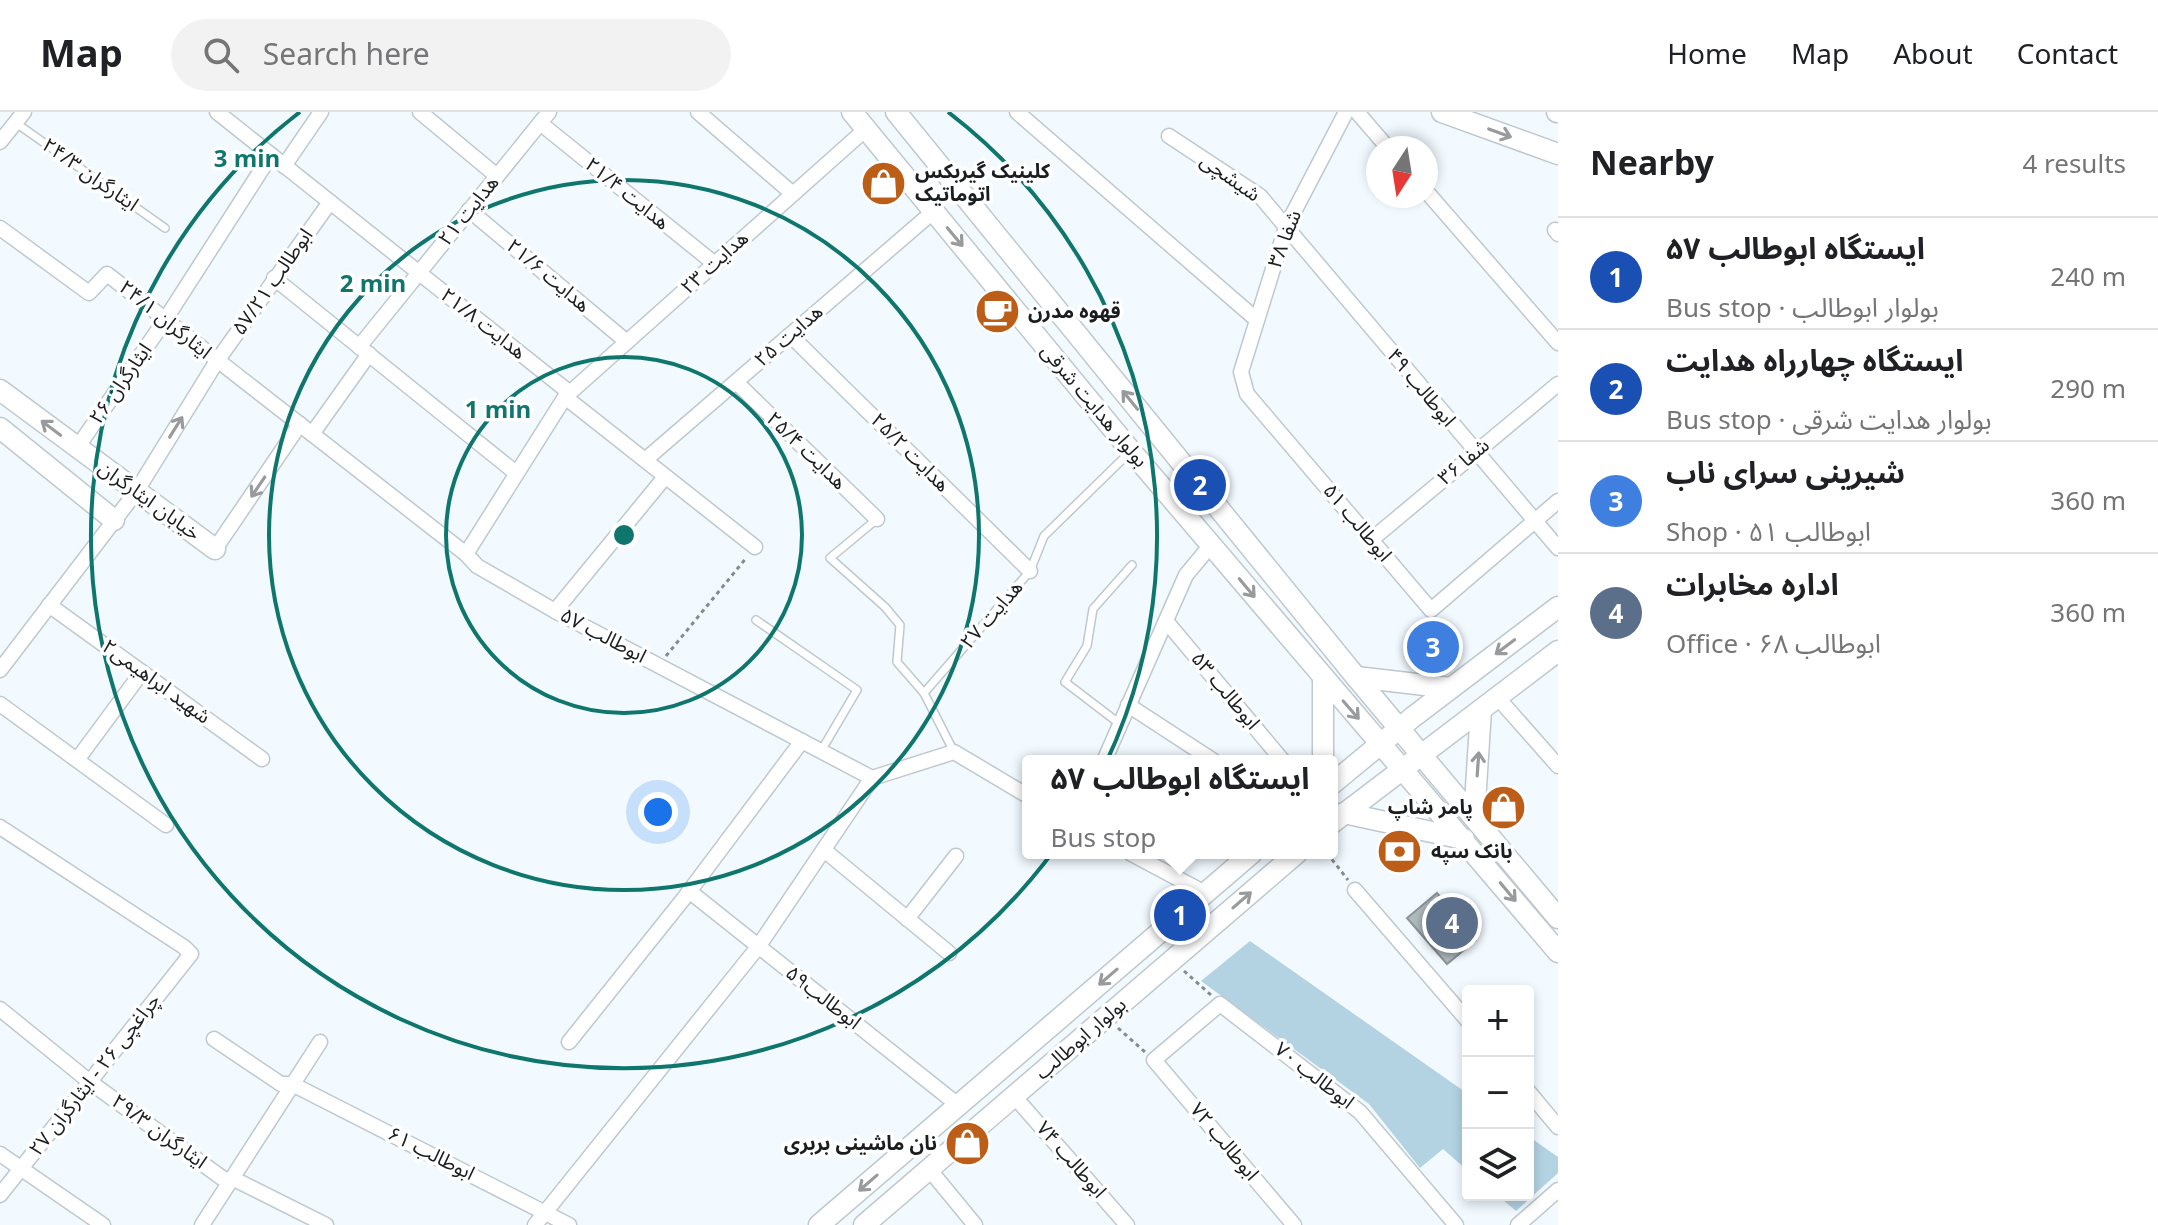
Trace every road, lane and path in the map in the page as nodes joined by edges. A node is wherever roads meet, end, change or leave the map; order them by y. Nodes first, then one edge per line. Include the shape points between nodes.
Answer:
1 (217, 112) edge
2 (321, 112) edge
3 (420, 112) edge
4 (698, 112) edge
5 (852, 112) edge
6 (896, 112) edge
7 (1017, 112) edge
8 (1346, 112) edge
9 (1357, 112) edge
10 (1442, 112) edge
11 (20, 117) edge
12 (544, 118) edge
13 (866, 129) junction
14 (1169, 136) dead end
15 (1378, 136) edge
16 (0, 142) edge
17 (1558, 154) edge
18 (271, 155) junction
19 (284, 166) junction
20 (497, 176) junction
21 (793, 194) junction
22 (330, 202) junction
23 (1438, 205) edge
24 (469, 210) junction
25 (934, 211) junction
26 (1286, 227) junction
27 (0, 228) edge
28 (165, 228) dead end
29 (715, 264) junction
30 (418, 273) junction
31 (274, 278) junction
32 (165, 320) junction
33 (1257, 320) junction
34 (790, 335) junction
35 (627, 342) junction
36 (1558, 343) edge
37 (364, 350) junction
38 (217, 361) junction
39 (1241, 372) joint
40 (736, 382) junction
41 (1558, 384) edge
42 (0, 390) edge
43 (567, 395) junction
44 (1150, 424) junction
45 (0, 428) edge
46 (306, 429) junction
47 (1128, 447) junction
48 (77, 448) junction
49 (1476, 452) junction
50 (645, 460) junction
51 (516, 473) junction
52 (665, 477) junction
53 (136, 492) junction
54 (1558, 501) edge
55 (877, 519) joint
56 (114, 520) junction
57 (1534, 521) junction
58 (1371, 540) junction
59 (1211, 545) junction
60 (755, 547) joint
61 (1558, 548) edge
62 (215, 549) joint
63 (466, 554) junction
64 (1132, 565) dead end
65 (1030, 571) junction
66 (49, 605) junction
67 (1558, 607) edge
68 (1431, 610) junction
69 (555, 611) junction
70 (756, 620) dead end
71 (1166, 621) junction
72 (0, 642) edge
73 (1558, 651) edge
74 (14, 652) junction
75 (659, 666) junction
76 (0, 670) edge
77 (142, 672) junction
78 (1356, 677) junction
79 (1323, 678) junction
80 (1458, 683) junction
81 (924, 693) junction
82 (0, 704) edge
83 (1490, 704) junction
84 (1128, 705) junction
85 (1120, 724) junction
86 (1399, 729) junction
87 (802, 741) junction
88 (1380, 743) junction
89 (1553, 748) edge
90 (821, 751) junction
91 (954, 752) junction
92 (1107, 755) edge
93 (1205, 755) edge
94 (1278, 755) edge
95 (1323, 755) edge
96 (1421, 755) junction
97 (262, 759) dead end
98 (77, 760) junction
99 (1558, 766) edge
100 (1402, 769) junction
101 (872, 778) junction
102 (1338, 779) edge
103 (1022, 792) edge
104 (1338, 818) edge
105 (1474, 818) junction
106 (166, 825) dead end
107 (0, 827) edge
108 (1464, 839) junction
109 (824, 850) junction
110 (956, 856) dead end
111 (1141, 859) edge
112 (1245, 859) edge
113 (1290, 859) edge
114 (1332, 859) edge
115 (1355, 890) joint
116 (689, 891) junction
117 (1205, 893) junction
118 (1558, 918) edge
119 (907, 919) junction
120 (1143, 946) junction
121 (758, 947) junction
122 (1558, 952) edge
123 (949, 953) dead end
124 (1172, 961) junction
125 (1133, 994) junction
126 (1220, 1004) junction
127 (0, 1009) edge
128 (1462, 1014) edge
129 (1106, 1017) junction
130 (214, 1039) dead end
131 (320, 1042) dead end
132 (569, 1042) dead end
133 (1154, 1060) junction
134 (90, 1082) junction
135 (292, 1084) junction
136 (1014, 1096) junction
137 (1534, 1098) edge
138 (958, 1105) junction
139 (1558, 1127) edge
140 (0, 1154) edge
141 (929, 1169) junction
142 (20, 1170) junction
143 (230, 1181) junction
144 (1558, 1190) edge
145 (0, 1195) edge
146 (545, 1213) junction
147 (968, 1222) edge
148 (103, 1225) edge
149 (202, 1225) edge
150 (326, 1225) edge
151 (535, 1225) edge
152 (569, 1225) edge
153 (819, 1225) edge
154 (864, 1225) edge
155 (1127, 1225) edge
156 (1294, 1225) edge
157 (1456, 1225) edge
158 (1518, 1225) edge

1 - 18 street, هدایت ۲۱/۸
2 - 19 street
3 - 20 street
4 - 21 street
5 - 13 main road, بولوار هدایت شرقی
44 -> 6 main road, بولوار هدایت شرقی
7 - 33 street
8 - 26 street, شفا ۳۸
9 - 15 street
10 -> 17 main road
11 - 16 street
11 - 28 lane, ایثارگران ۲۴/۳
12 - 20 street, هدایت ۲۱
12 - 29 street, هدایت ۲۱/۴
13 - 21 street, هدایت ۲۳
13 - 25 main road, بولوار هدایت شرقی
14 - 26 street, شیشچی via 1260,196
18 - 19 street, هدایت ۲۱/۸
18 - 32 street, ایثارگران ۲۶
19 - 22 street, هدایت ۲۱/۸
20 - 24 street, هدایت ۲۱
21 - 29 street, هدایت ۲۳
22 - 30 street, هدایت ۲۱/۸
22 - 31 street, ابوطالب ۵۷/۲۱
23 - 36 street
24 - 30 street, هدایت ۲۱
24 - 35 street, هدایت ۲۱/۶
25 - 34 street, هدایت ۲۵
25 -> 47 main road, بولوار هدایت شرقی
26 - 33 street, شفا ۳۸
26 - 49 street, ابوطالب ۴۹
27 - 32 street, ایثارگران ۲۴/۱ via 89,293 107,274
29 - 35 street, هدایت ۲۳
30 - 37 street, هدایت ۲۱
30 - 43 street, هدایت ۲۱/۸
31 - 37 street
31 - 38 street, ابوطالب ۵۷/۲۱
32 - 38 street, ایثارگران ۲۴/۱
32 - 48 street, ایثارگران ۲۶
33 - 39 street, شفا ۳۸
34 - 40 street, هدایت ۲۵
34 - 65 street, هدایت ۲۵/۲
35 - 43 street, هدایت ۲۳
37 - 46 street, خیابان ایثارگران
37 - 51 street
38 - 46 street, ابوطالب ۵۷
53 -> 38 street, ابوطالب ۵۷/۲۱
39 - 58 street, ابوطالب ۵۱ via 1247,394
40 - 50 street, هدایت ۲۵
40 - 55 street, هدایت ۲۵/۴
41 - 49 street, شفا ۳۶
48 -> 42 main road, خیابان ایثارگران
43 - 50 street, هدایت ۲۱/۸
43 - 51 street, هدایت ۲۳
44 - 47 main road
44 - 78 main road, بولوار هدایت شرقی
45 - 56 main road, خیابان ایثارگران
46 -> 62 street, خیابان ایثارگران
46 - 63 street, ابوطالب ۵۷
47 - 59 main road, بولوار هدایت شرقی
47 - 65 lane, هدایت ۲۷ via 1044,536
48 - 53 main road, خیابان ایثارگران
49 - 57 street, ابوطالب ۴۹
49 - 58 street, شفا ۳۶
50 - 52 street, هدایت ۲۱/۸
51 - 63 street, هدایت ۲۳
52 - 60 street, هدایت ۲۱/۸
52 - 69 street
53 - 56 street, ابوطالب ۵۷/۲۱
53 - 62 main road, خیابان ایثارگران
54 - 57 street
55 - 81 lane via 830,558 900,625 897,662
56 - 66 street, ابوطالب ۵۷/۲۱
57 - 61 street, ابوطالب ۴۹
57 - 68 street
58 - 68 street, ابوطالب ۵۱
59 - 71 street via 1186,575
59 -> 79 main road, بولوار هدایت شرقی
60 - 75 path
63 - 69 street, ابوطالب ۵۷ via 477,566
64 - 85 lane via 1093,609 1087,646 1065,682
65 - 81 lane, هدایت ۲۷
66 - 74 street, ابوطالب ۵۷/۲۱
66 - 77 street, شهید ابراهیمی۲
67 -> 80 main road
68 - 80 path via 1429,626
69 - 75 street, ابوطالب ۵۷
70 - 90 lane via 857,690
71 - 84 street
71 - 94 street, ابوطالب ۵۳
72 - 74 street
73 - 83 main road
74 - 76 street, ابوطالب ۵۷/۲۱
75 - 87 street, ابوطالب ۵۷
77 - 97 street, شهید ابراهیمی۲
77 - 98 street
78 - 80 main road
78 - 86 main road, بولوار هدایت شرقی
79 -> 88 main road, بولوار هدایت شرقی
79 - 95 main road
80 - 86 main road
81 - 91 lane
82 - 98 street
83 - 89 street
83 - 96 main road
105 -> 83 main road
84 - 85 street
84 - 93 street
85 - 92 street
86 - 88 main road
86 - 96 main road, بولوار هدایت شرقی
87 - 90 street, ابوطالب ۵۷
87 - 116 street
88 - 100 main road, بولوار هدایت شرقی
88 - 102 main road
89 - 99 street
90 - 101 street, ابوطالب ۵۷
91 - 101 street
91 - 103 street
96 - 100 main road
96 - 105 main road, بولوار هدایت شرقی
98 - 106 street
100 - 104 main road
100 - 108 main road, بولوار هدایت شرقی
101 - 109 street
104 - 108 main road
105 - 118 main road, بولوار هدایت شرقی
107 - 134 street, چراغچی ۲۶ - ایثارگران ۲۷ via 191,954
108 -> 122 main road, بولوار هدایت شرقی
109 - 119 street
109 - 121 street
110 - 119 street
111 - 117 street
112 - 117 main road, بولوار ابوطالب
124 -> 113 main road, بولوار ابوطالب
114 - 115 path
115 - 128 street
116 - 121 street, ابوطالب۵۹
116 - 132 street
117 - 120 main road, بولوار ابوطالب
119 - 123 street
120 - 125 main road via 1154,943 1165,954
120 -> 138 main road, بولوار ابوطالب
121 - 138 street, ابوطالب۵۹
121 - 146 street
124 - 125 main road, بولوار ابوطالب
124 - 126 path
125 - 129 main road, بولوار ابوطالب
126 - 133 street
126 - 157 street, ابوطالب ۷۰ via 1360,1112
127 - 134 street, ایثارگران ۲۹/۳
129 - 133 path
129 - 136 main road, بولوار ابوطالب
130 - 135 street, ابوطالب ۶۱ via 281,1084
131 - 135 street
133 - 156 street, ابوطالب ۷۲
134 - 142 street, چراغچی ۲۶ - ایثارگران ۲۷
134 - 143 street, ایثارگران ۲۹/۳
135 - 143 street
135 - 146 street, ابوطالب ۶۱
136 - 141 main road, بولوار ابوطالب
136 - 155 street, ابوطالب ۷۴
137 - 139 street
138 -> 153 main road, بولوار ابوطالب
140 - 142 street
141 - 147 street
141 - 154 main road, بولوار ابوطالب
142 - 145 street, چراغچی ۲۶ - ایثارگران ۲۷
142 - 148 street
143 - 149 street
143 - 150 street, ایثارگران ۲۹/۳
144 - 158 street
146 - 151 street
146 - 152 street, ابوطالب ۶۱

